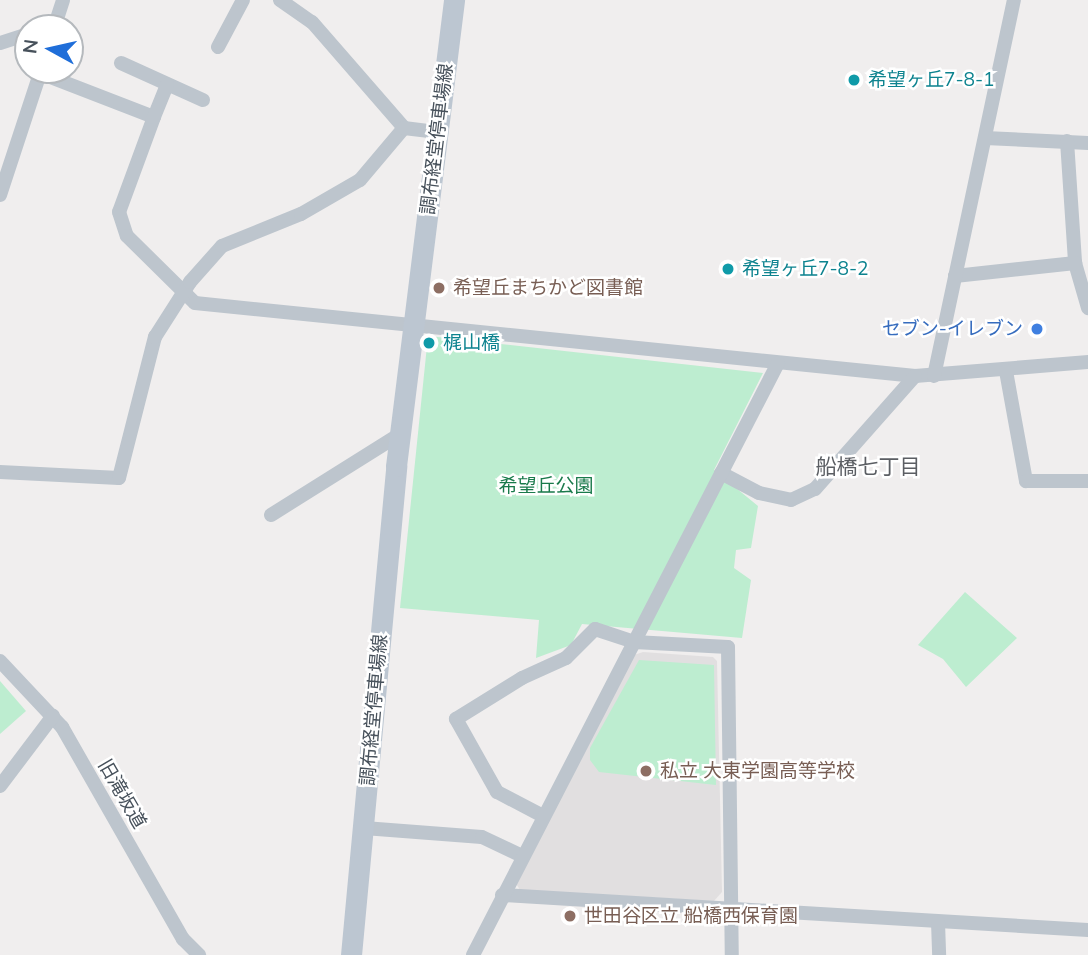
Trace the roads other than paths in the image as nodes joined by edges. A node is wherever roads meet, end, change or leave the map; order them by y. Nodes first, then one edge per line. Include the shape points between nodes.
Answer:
1 (243, 0) edge
2 (280, 0) edge
3 (454, 0) edge
4 (1014, 0) edge
5 (218, 47) dead end
6 (121, 63) dead end
7 (36, 84) edge
8 (71, 84) edge
9 (167, 85) junction
10 (203, 100) dead end
11 (155, 117) junction
12 (404, 128) junction
13 (438, 132) junction
14 (985, 138) junction
15 (1067, 141) junction
16 (1088, 143) edge
17 (0, 195) edge
18 (1075, 263) junction
19 (956, 276) junction
20 (184, 291) junction
21 (1088, 308) edge
22 (413, 324) junction
23 (1088, 362) edge
24 (778, 363) junction
25 (1006, 371) junction
26 (915, 376) junction
27 (934, 376) junction
28 (398, 449) junction
29 (0, 472) edge
30 (720, 473) junction
31 (1088, 481) edge
32 (271, 515) dead end
33 (634, 642) junction
34 (0, 661) edge
35 (58, 721) junction
36 (0, 786) edge
37 (543, 816) junction
38 (364, 828) junction
39 (522, 856) junction
40 (502, 895) junction
41 (732, 911) junction
42 (938, 922) junction
43 (1088, 930) edge
44 (194, 954) edge
45 (351, 955) edge
46 (473, 955) edge
47 (732, 955) edge
48 (939, 955) edge

1 - 5 street
2 - 12 street via 312,22
3 - 13 main road, 調布経堂停車場線
4 - 14 street
6 - 9 street
7 - 17 street
8 - 11 street
9 - 10 street
9 - 11 street
11 - 20 street via 120,212 127,236
12 - 13 street
12 - 20 street via 360,180 301,214 222,246
13 - 22 main road, 調布経堂停車場線
14 - 15 street
14 - 19 street
15 - 16 street
15 - 18 street
18 - 19 street
18 - 21 street
19 - 27 street
20 - 22 street via 195,303
20 - 29 street via 155,337 118,478
22 - 24 street
22 - 28 main road, 調布経堂停車場線
23 - 25 street
24 - 26 street
24 - 30 street
25 - 27 street
25 - 31 street via 1026,481
26 - 27 street
26 - 30 street via 815,489 791,500 759,494
28 - 32 street
28 - 38 main road, 調布経堂停車場線
30 - 33 street
33 - 37 street
33 - 37 street via 596,629 566,658 522,678 456,719 497,792
33 - 41 street via 728,647
34 - 35 street, 旧滝坂道
35 - 36 street
35 - 44 street, 旧滝坂道
37 - 39 street
38 - 39 street via 482,837
38 - 45 main road, 調布経堂停車場線
39 - 40 street
40 - 41 street
40 - 46 street
41 - 42 street
41 - 47 street
42 - 43 street
42 - 48 street

